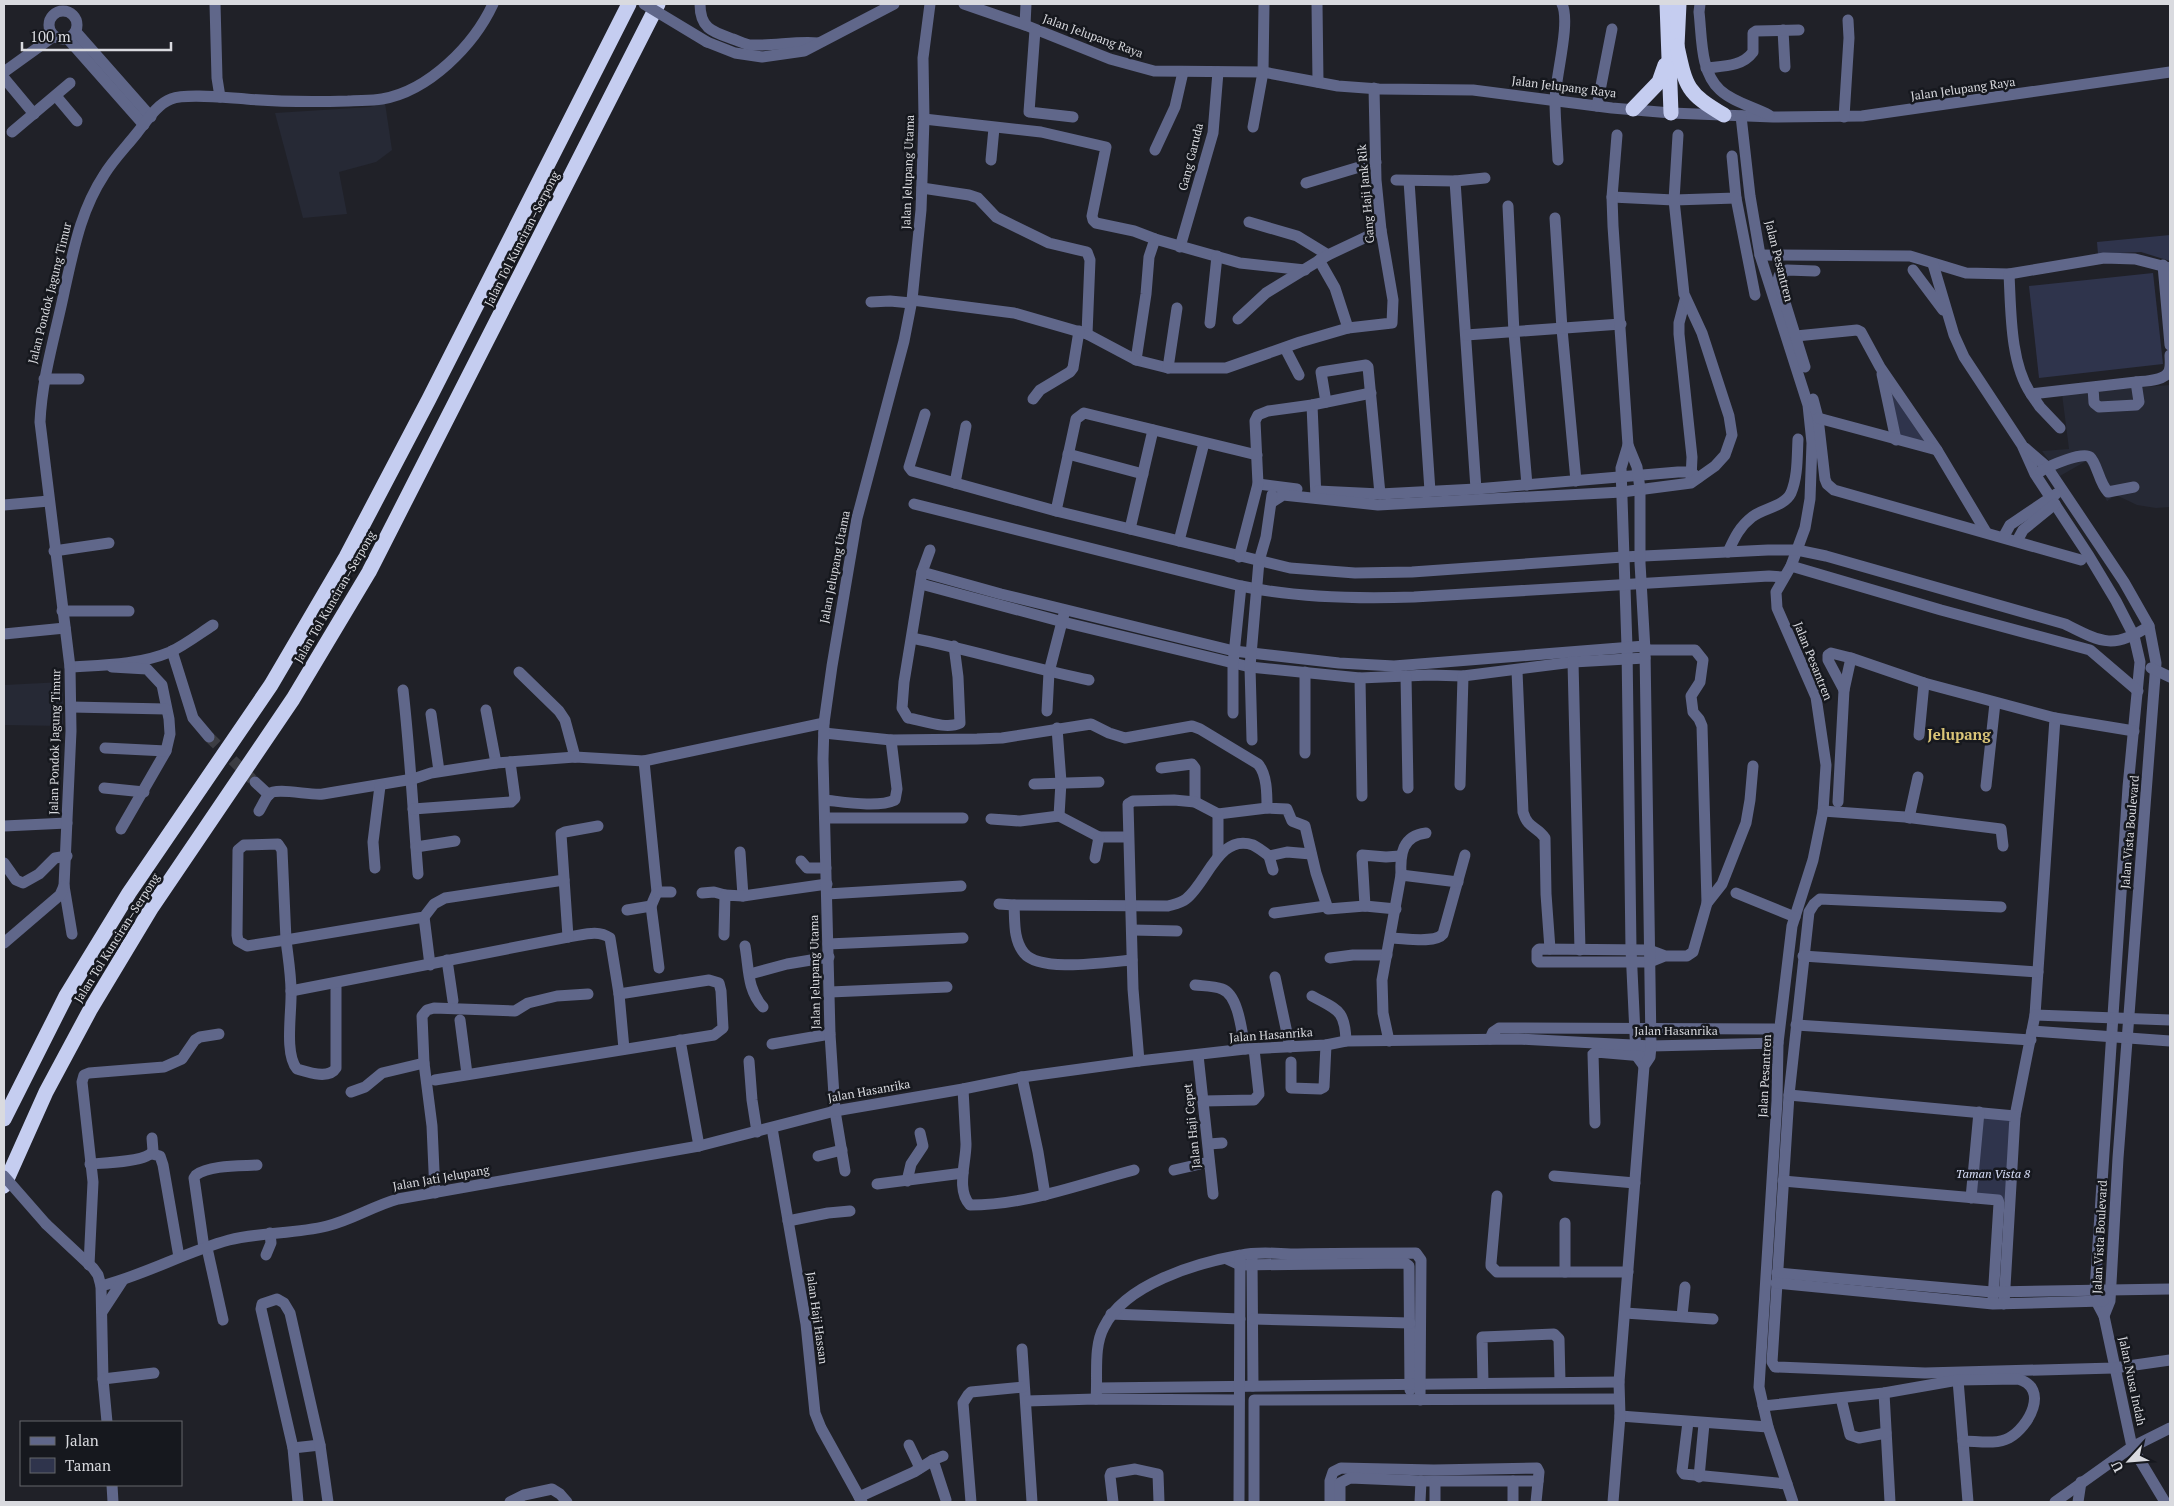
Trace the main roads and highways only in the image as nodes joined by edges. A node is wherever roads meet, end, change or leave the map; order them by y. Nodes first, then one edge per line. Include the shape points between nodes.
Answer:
1 (629, 4) edge
2 (658, 4) edge
3 (1667, 4) edge
4 (1679, 4) edge
5 (1673, 51) junction
6 (1633, 109) road end
7 (1674, 113) road end
8 (1724, 115) road end
9 (4, 1119) edge
10 (4, 1186) edge

1 - 9 highway, Jalan Tol Kunciran–Serpong via 346,557 272,685 124,901 66,996
2 - 10 highway, Jalan Tol Kunciran–Serpong via 369,572 293,699 152,908 90,1010 46,1092
3 - 5 highway
4 - 5 highway
5 - 6 highway via 1659,82
5 - 7 highway
5 - 8 highway via 1692,92

